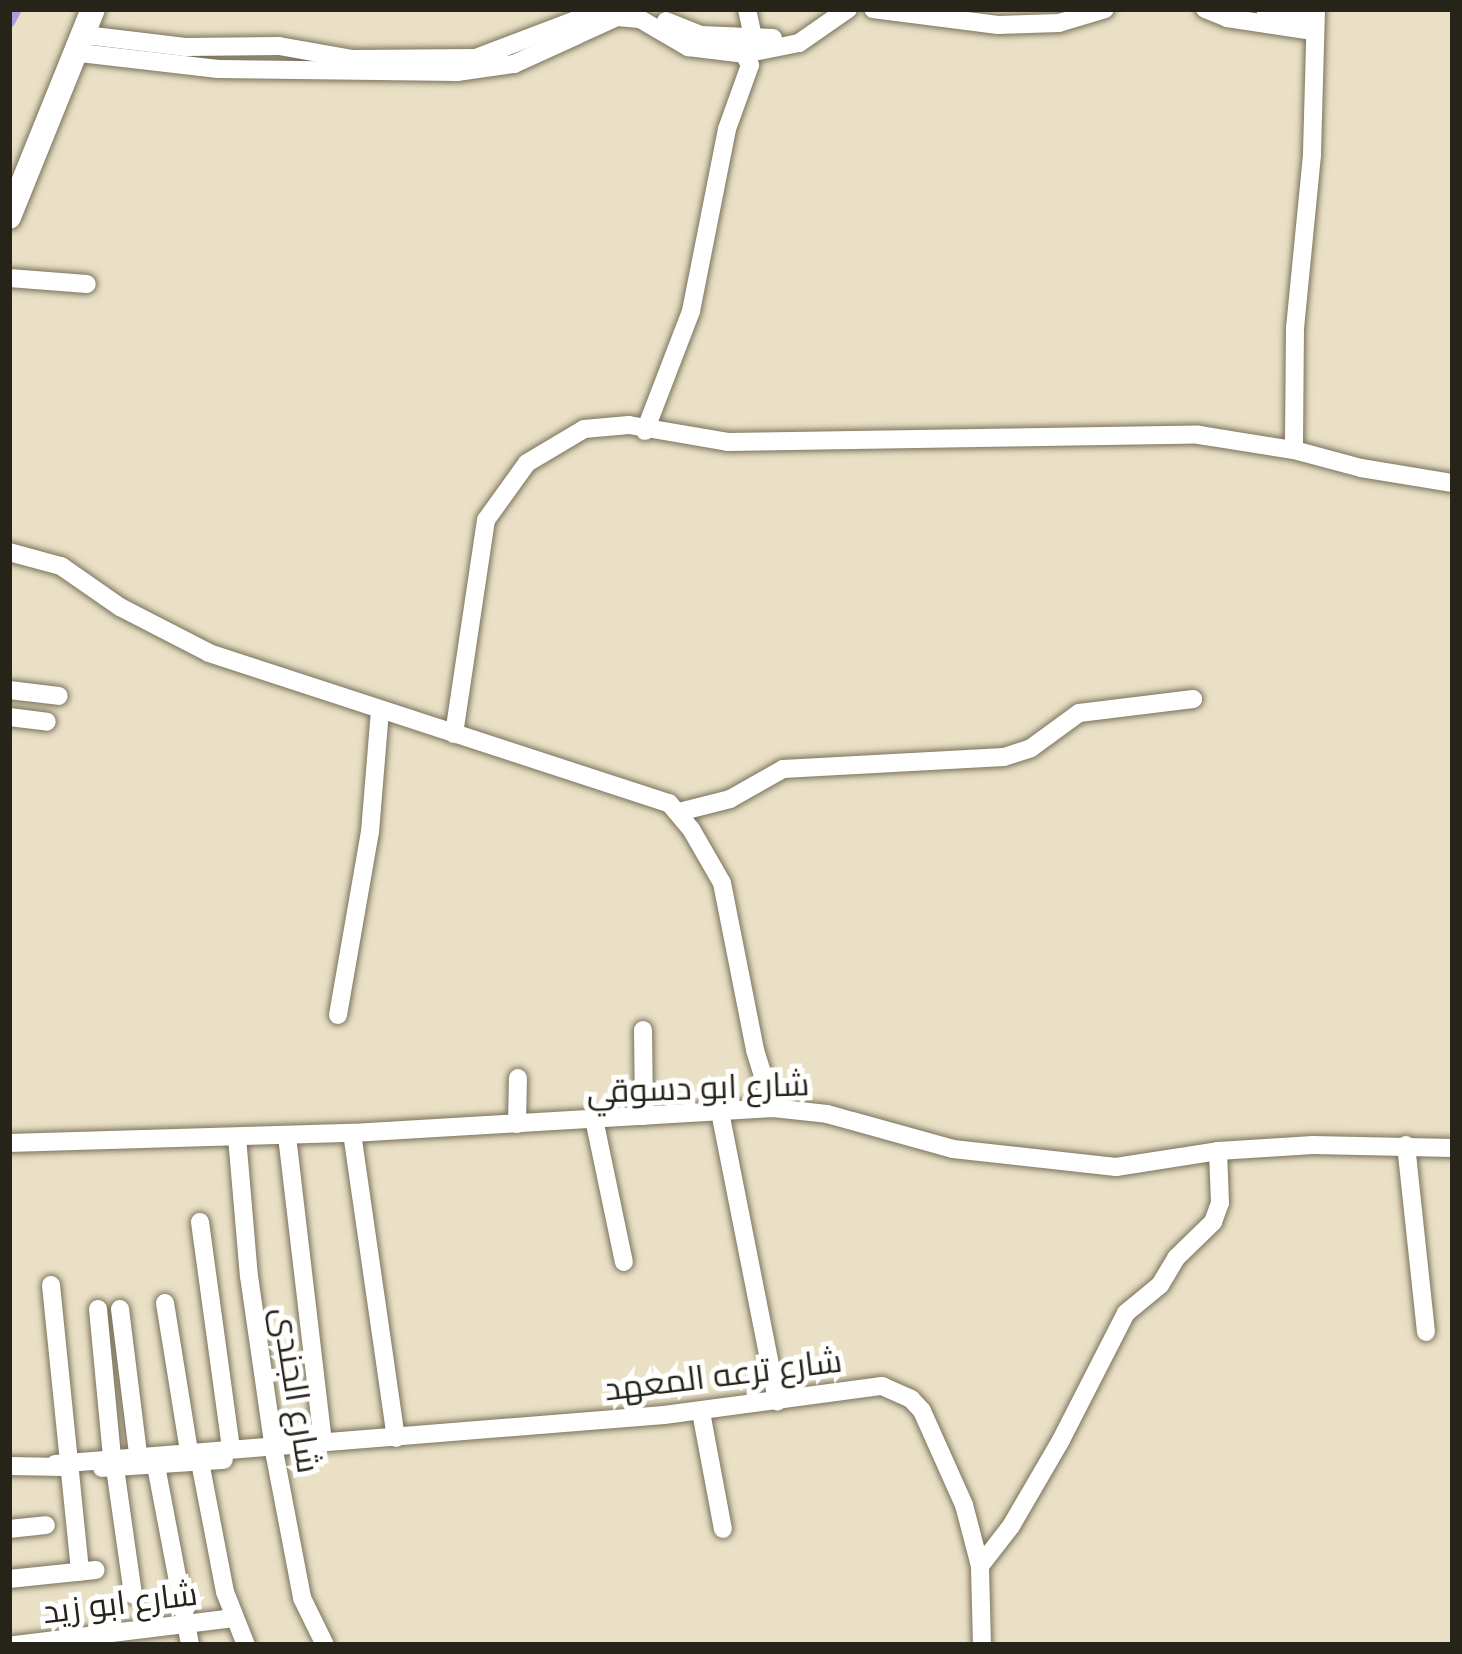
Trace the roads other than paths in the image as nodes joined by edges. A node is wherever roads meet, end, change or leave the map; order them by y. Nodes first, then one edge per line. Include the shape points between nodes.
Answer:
1 (93, 9) edge
2 (604, 9) edge
3 (642, 9) edge
4 (747, 9) edge
5 (823, 9) edge
6 (848, 9) edge
7 (873, 9) edge
8 (1105, 9) edge
9 (1204, 9) edge
10 (1265, 9) edge
11 (1315, 20) edge
12 (83, 44) junction
13 (749, 46) junction
14 (9, 218) edge
15 (9, 278) edge
16 (88, 284) dead end
17 (645, 431) junction
18 (1294, 450) junction
19 (1453, 483) edge
20 (9, 552) edge
21 (9, 690) edge
22 (58, 696) dead end
23 (1193, 699) dead end
24 (380, 711) junction
25 (9, 717) edge
26 (47, 722) dead end
27 (454, 734) junction
28 (679, 812) junction
29 (338, 1015) dead end
30 (643, 1030) dead end
31 (518, 1078) dead end
32 (773, 1108) junction
33 (720, 1112) junction
34 (644, 1116) junction
35 (594, 1119) junction
36 (518, 1124) junction
37 (352, 1133) junction
38 (286, 1136) junction
39 (237, 1137) junction
40 (9, 1143) edge
41 (1406, 1145) junction
42 (1453, 1148) edge
43 (1218, 1151) junction
44 (200, 1222) dead end
45 (624, 1262) dead end
46 (51, 1285) dead end
47 (165, 1303) dead end
48 (98, 1309) dead end
49 (120, 1309) dead end
50 (1426, 1331) dead end
51 (777, 1401) junction
52 (701, 1412) junction
53 (396, 1438) junction
54 (323, 1442) junction
55 (359, 1442) junction
56 (231, 1448) junction
57 (275, 1450) junction
58 (138, 1454) junction
59 (178, 1459) junction
60 (113, 1462) junction
61 (62, 1464) junction
62 (9, 1466) edge
63 (46, 1525) dead end
64 (723, 1528) dead end
65 (9, 1529) edge
66 (980, 1566) junction
67 (9, 1579) edge
68 (133, 1595) dead end
69 (233, 1618) junction
70 (186, 1624) junction
71 (14, 1645) edge
72 (190, 1645) edge
73 (246, 1645) edge
74 (325, 1645) edge
75 (982, 1645) edge

1 - 12 main road
2 - 12 street via 476,58
3 - 13 street via 692,33
4 - 13 street
5 - 13 street via 786,35
6 - 13 street via 799,43
7 - 8 street via 998,25 1059,23
9 - 11 street via 1228,18
10 - 11 street
11 - 18 street
12 - 13 street via 210,68 457,72 514,64 625,16 688,47
12 - 14 main road
13 - 17 street via 691,311
15 - 16 street
17 - 18 street via 728,442 1198,435
17 - 27 street via 584,429 527,463 502,492 478,554
18 - 19 street
20 - 24 street via 61,566 209,652
21 - 22 street
23 - 28 street via 1079,713 1004,757 783,770 730,799
24 - 27 street
24 - 29 street via 370,832
25 - 26 street
27 - 28 street via 655,796
28 - 32 street via 722,883
30 - 34 street
31 - 36 street
32 - 33 street, شارع ابو دسوقي
32 - 43 street, شارع ابو دسوقي via 816,1111 1012,1159 1117,1167
33 - 34 street, شارع ابو دسوقي
33 - 51 street
34 - 35 street, شارع ابو دسوقي
35 - 36 street, شارع ابو دسوقي
35 - 45 street
36 - 37 street, شارع ابو دسوقي
37 - 38 street, شارع ابو دسوقي
37 - 53 street
38 - 39 street, شارع ابو دسوقي
38 - 54 street
39 - 40 street, شارع ابو دسوقي
39 - 57 street, شارع الجندى
41 - 42 street, شارع ابو دسوقي
41 - 43 street, شارع ابو دسوقي
41 - 50 street
43 - 66 street via 1213,1222 1126,1313 1061,1440
44 - 56 street
46 - 61 street
47 - 59 street
48 - 60 street
49 - 58 street
51 - 52 street, شارع ترعه المعهد
51 - 66 street, شارع ترعه المعهد via 882,1386 911,1399 964,1505
52 - 53 street, شارع ترعه المعهد
52 - 64 street
53 - 55 street, شارع ترعه المعهد
54 - 55 street, شارع ترعه المعهد
54 - 57 street, شارع ترعه المعهد
55 - 57 street, شارع ترعه المعهد via 339,1451
56 - 57 street, شارع ترعه المعهد
56 - 59 street, شارع ترعه المعهد
57 - 59 street, شارع ترعه المعهد
57 - 74 street, شارع الجندى via 302,1598
58 - 59 street, شارع ترعه المعهد
58 - 60 street, شارع ترعه المعهد
59 - 60 street, شارع ترعه المعهد
59 - 69 street
59 - 70 street
60 - 61 street, شارع ترعه المعهد
60 - 68 street
61 - 62 street, شارع ترعه المعهد
61 - 67 street via 88,1571
63 - 65 street
66 - 75 street, شارع ترعه المعهد
69 - 70 street, شارع ابو زيد
69 - 73 street
70 - 71 street, شارع ابو زيد
70 - 72 street

